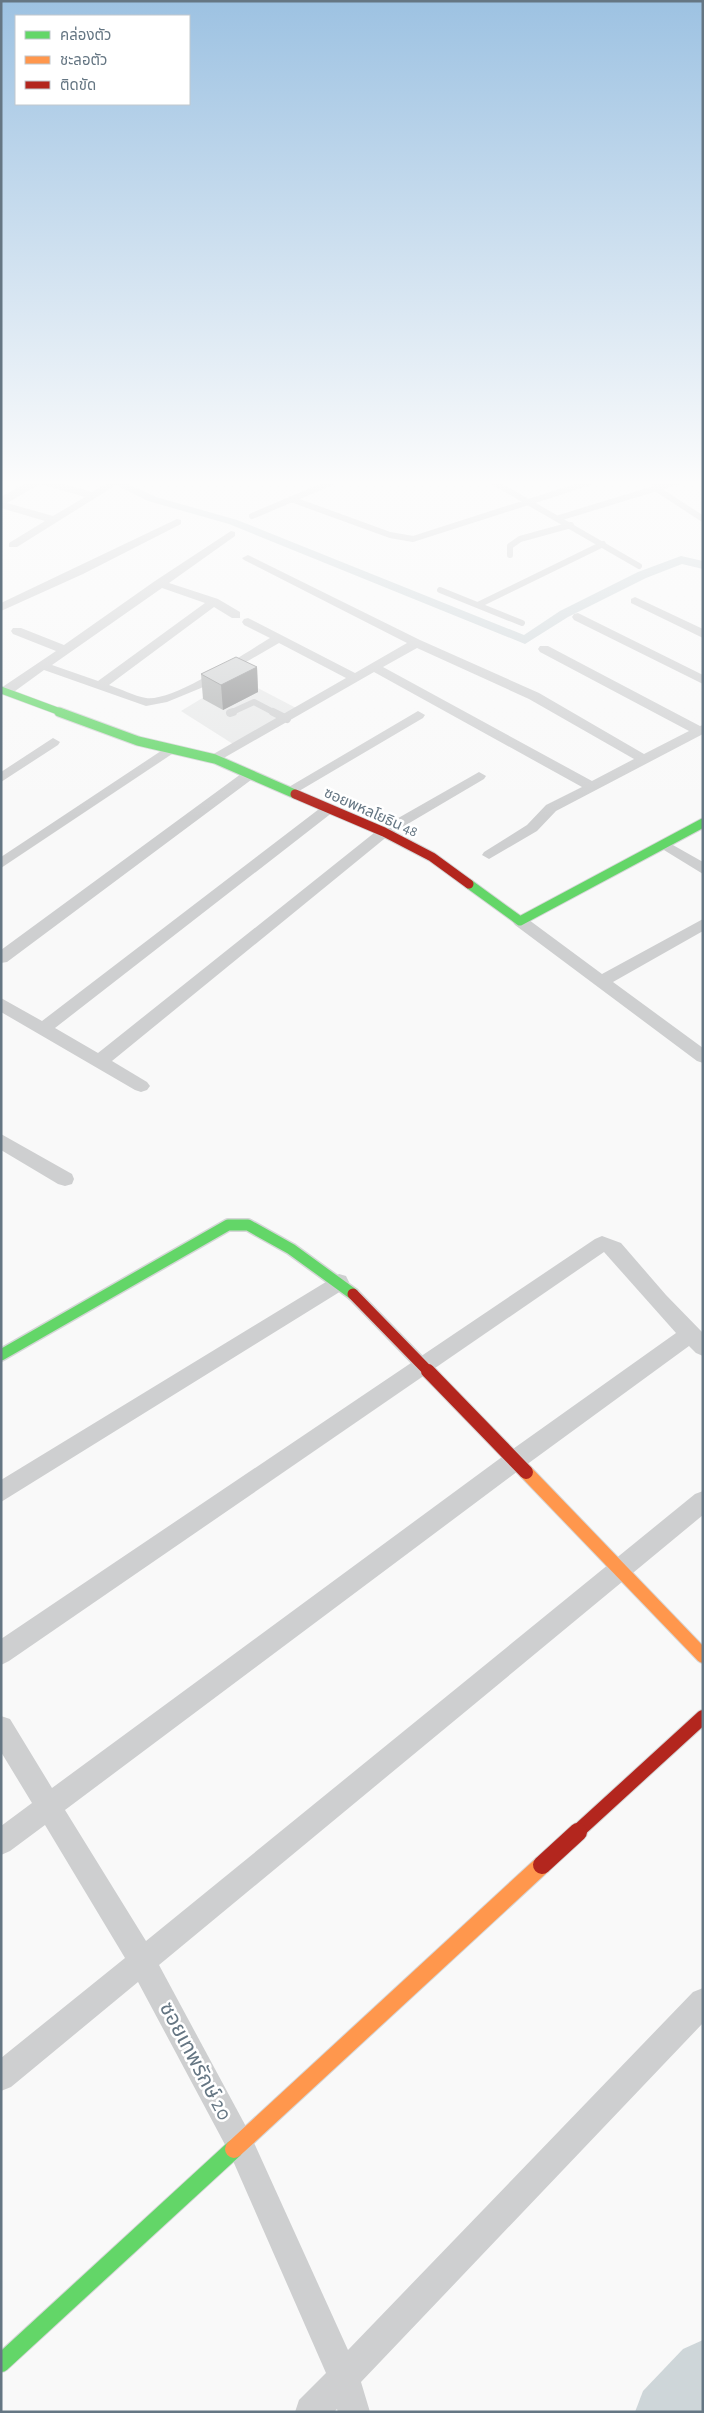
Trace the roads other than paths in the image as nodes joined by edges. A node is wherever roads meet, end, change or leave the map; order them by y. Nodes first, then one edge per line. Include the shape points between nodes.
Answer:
1 (34, 593) edge
2 (146, 593) edge
3 (187, 593) edge
4 (317, 593) edge
5 (446, 593) edge
6 (505, 593) edge
7 (635, 601) dead end
8 (214, 602) junction
9 (478, 606) junction
10 (1, 608) edge
11 (236, 615) dead end
12 (578, 618) dead end
13 (248, 622) dead end
14 (522, 623) dead end
15 (17, 631) dead end
16 (703, 634) edge
17 (279, 638) junction
18 (416, 642) junction
19 (544, 649) dead end
20 (65, 650) junction
21 (43, 666) junction
22 (374, 667) junction
23 (355, 678) junction
24 (703, 680) edge
25 (101, 685) junction
26 (3, 691) edge
27 (230, 713) dead end
28 (418, 715) dead end
29 (287, 719) junction
30 (701, 730) edge
31 (53, 742) dead end
32 (170, 749) junction
33 (215, 759) junction
34 (643, 759) junction
35 (7, 768) edge
36 (250, 774) junction
37 (479, 776) dead end
38 (1, 778) edge
39 (591, 786) junction
40 (289, 791) junction
41 (328, 809) junction
42 (703, 823) edge
43 (384, 832) junction
44 (664, 844) junction
45 (489, 855) dead end
46 (1, 864) edge
47 (703, 869) edge
48 (520, 921) junction
49 (703, 924) edge
50 (1, 958) edge
51 (600, 982) junction
52 (1, 1004) edge
53 (43, 1029) junction
54 (698, 1048) edge
55 (99, 1062) junction
56 (141, 1086) dead end
57 (1, 1141) edge
58 (65, 1179) dead end
59 (340, 1282) junction
60 (697, 1341) edge
61 (1, 1355) edge
62 (424, 1366) junction
63 (514, 1461) junction
64 (1, 1492) edge
65 (703, 1501) edge
66 (622, 1570) junction
67 (1, 1653) edge
68 (703, 1656) edge
69 (703, 1716) edge
70 (1, 1728) edge
71 (48, 1807) junction
72 (1, 1842) edge
73 (142, 1961) junction
74 (703, 2002) edge
75 (1, 2077) edge
76 (240, 2144) junction
77 (1, 2364) edge
78 (344, 2378) junction
79 (311, 2412) edge
80 (354, 2412) edge

1 - 10 street
2 - 20 street
3 - 8 street
4 - 18 street
5 - 9 lane
6 - 9 lane
7 - 16 street
8 - 11 street
8 - 25 street
9 - 14 lane
12 - 24 street
13 - 17 street
15 - 20 street
17 - 23 street
17 - 25 street via 185,692 163,700 146,702
18 - 22 street
18 - 34 street via 534,696
19 - 30 street
20 - 21 street
21 - 25 street
21 - 26 street
22 - 23 street
22 - 39 street
23 - 29 street
26 - 32 street, ซอยพหลโยธิน 48 via 138,741
27 - 29 lane via 254,702
28 - 40 street
29 - 33 street
30 - 34 street
31 - 35 street
32 - 33 street, ซอยพหลโยธิน 48
32 - 46 street
33 - 36 street, ซอยพหลโยธิน 48
34 - 39 street
35 - 38 street
36 - 40 street, ซอยพหลโยธิน 48
36 - 50 street
37 - 43 street
39 - 45 street via 551,808 532,828
40 - 41 street, ซอยพหลโยธิน 48
41 - 43 street, ซอยพหลโยธิน 48
41 - 53 street
42 - 44 street
43 - 48 street, ซอยพหลโยธิน 48 via 432,857
43 - 55 street
44 - 47 street
44 - 48 street
48 - 51 street
49 - 51 street
51 - 54 street
52 - 53 street
53 - 55 street
55 - 56 street
57 - 58 street
59 - 61 street via 264,1233 248,1225 228,1225
59 - 62 street
59 - 64 street
60 - 62 street via 614,1248 602,1244
60 - 63 street
62 - 63 street
62 - 67 street
63 - 66 street
63 - 71 street
65 - 66 street
66 - 68 street
66 - 73 street
69 - 76 street
70 - 71 street, ซอยเทพรักษ์ 20
71 - 72 street
71 - 73 street, ซอยเทพรักษ์ 20
73 - 75 street
73 - 76 street, ซอยเทพรักษ์ 20
74 - 78 street
76 - 77 street
76 - 78 street, ซอยเทพรักษ์ 20
78 - 79 street
78 - 80 street, ซอยเทพรักษ์ 20

